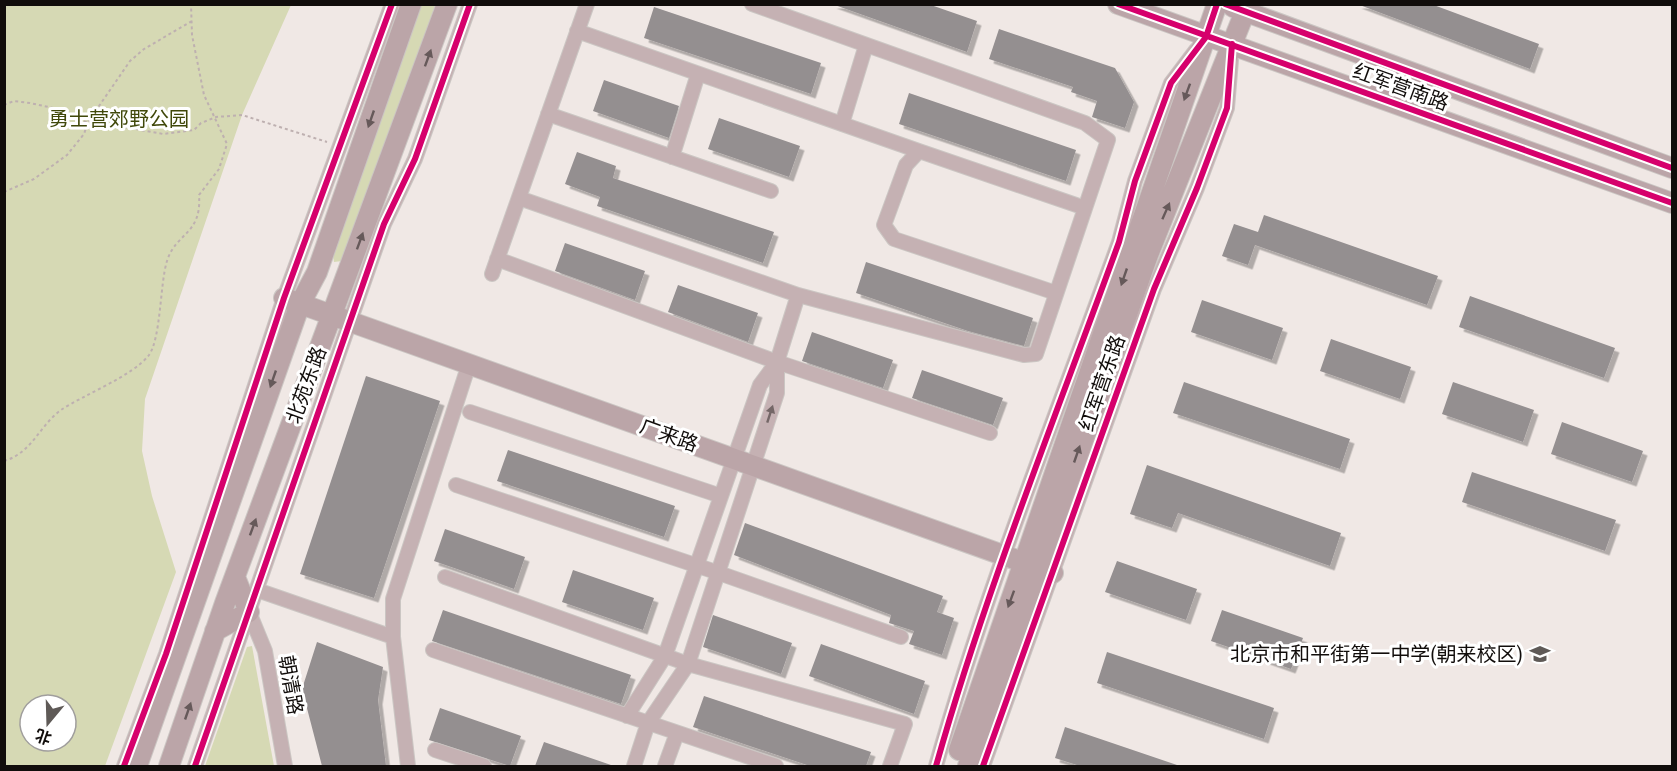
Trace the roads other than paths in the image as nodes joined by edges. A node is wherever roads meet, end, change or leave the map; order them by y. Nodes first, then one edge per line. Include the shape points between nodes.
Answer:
1 (392, 4) edge
2 (411, 4) edge
3 (447, 4) edge
4 (470, 4) edge
5 (587, 4) edge
6 (752, 4) edge
7 (1118, 4) edge
8 (1217, 4) edge
9 (1225, 4) edge
10 (1247, 8) edge
11 (1167, 13) edge
12 (1286, 27) junction
13 (577, 31) junction
14 (1206, 37) junction
15 (1232, 44) junction
16 (866, 45) junction
17 (1275, 59) junction
18 (698, 74) junction
19 (548, 114) junction
20 (842, 124) junction
21 (919, 151) junction
22 (672, 156) junction
23 (1672, 168) edge
24 (771, 190) dead end
25 (519, 198) junction
26 (1672, 203) edge
27 (1085, 208) junction
28 (321, 260) junction
29 (497, 260) junction
30 (349, 271) junction
31 (492, 274) dead end
32 (1056, 293) junction
33 (798, 295) junction
34 (292, 301) junction
35 (332, 315) junction
36 (351, 322) junction
37 (285, 345) junction
38 (316, 357) junction
39 (777, 362) junction
40 (469, 364) junction
41 (470, 412) dead end
42 (990, 433) dead end
43 (743, 462) junction
44 (456, 485) dead end
45 (721, 496) junction
46 (1005, 556) junction
47 (697, 565) junction
48 (1038, 567) junction
49 (716, 572) junction
50 (235, 577) junction
51 (445, 577) dead end
52 (257, 590) junction
53 (249, 612) junction
54 (215, 631) junction
55 (393, 637) junction
56 (901, 637) dead end
57 (433, 650) dead end
58 (665, 656) junction
59 (688, 664) junction
60 (627, 716) junction
61 (648, 723) junction
62 (677, 733) junction
63 (435, 750) dead end
64 (124, 766) edge
65 (137, 766) edge
66 (169, 766) edge
67 (195, 766) edge
68 (285, 766) edge
69 (408, 766) edge
70 (484, 766) edge
71 (634, 766) edge
72 (665, 766) edge
73 (776, 766) edge
74 (890, 766) edge
75 (936, 766) edge
76 (955, 766) edge
77 (968, 766) edge
78 (983, 766) edge

1 - 34 street via 341,146
2 -> 28 main road, 北苑东路
30 -> 3 main road, 北苑东路
4 - 36 street via 414,159 384,224
5 - 13 street
6 - 16 street
7 - 11 main road, 红军营南路
8 - 14 main road, 红军营东路
9 - 10 main road, 红军营南路
10 - 12 main road, 红军营南路
10 - 15 main road, 红军营东路
11 - 14 main road, 红军营南路
12 - 17 main road
12 - 23 main road, 红军营南路
13 - 18 street
13 - 19 street
14 - 15 main road, 红军营南路
14 - 46 street via 1171,83 1135,181 1119,242
14 -> 48 main road, 红军营东路
15 - 17 main road, 红军营南路
48 -> 15 main road, 红军营东路 via 1148,255
16 - 20 street
16 - 27 street via 1084,123 1108,140
17 - 26 main road, 红军营南路
18 - 20 street
18 - 22 street
19 - 22 street
19 - 25 street
20 - 21 street
21 - 27 street
21 - 32 street via 906,165 884,225 894,239
22 - 24 street
25 - 29 street
25 - 33 street
27 - 32 street
28 - 30 main road
28 - 34 main road, 北苑东路
29 - 31 street
29 - 39 street
30 - 35 main road, 北苑东路
32 - 33 street via 1036,354 1024,355
33 - 39 street
34 - 35 main road, 广来路
34 - 37 main road, 北苑东路
34 - 64 street
35 - 36 main road, 广来路
35 - 38 main road, 北苑东路
36 - 40 main road, 广来路
36 - 52 street
37 - 38 main road
37 -> 65 main road, 北苑东路
50 -> 38 main road, 北苑东路
39 - 42 street
39 - 43 street via 760,385
43 -> 39 street via 777,393
40 - 43 main road, 广来路
40 - 55 street via 393,599
41 - 45 street
43 - 45 street
43 - 46 main road, 广来路
43 - 49 street
44 - 47 street
45 - 47 street
46 - 48 main road, 广来路
46 - 75 street via 945,727
47 - 49 street
47 - 58 street
48 -> 76 main road, 红军营东路 via 967,723
48 - 77 main road, 红军营东路
48 - 78 street
49 - 56 street
49 - 59 street
50 - 53 main road
50 - 54 main road, 北苑东路
51 - 58 street
52 - 53 street
52 - 55 street
53 - 54 main road
53 - 67 street
53 - 68 street, 朝清路 via 266,651
66 -> 54 main road, 北苑东路
55 - 69 street
57 - 60 street
58 - 59 street
58 - 60 street
59 - 61 street
59 - 74 street via 905,724
60 - 61 street
61 - 62 street
61 - 71 street
62 - 72 street
62 - 73 street
63 - 70 street

